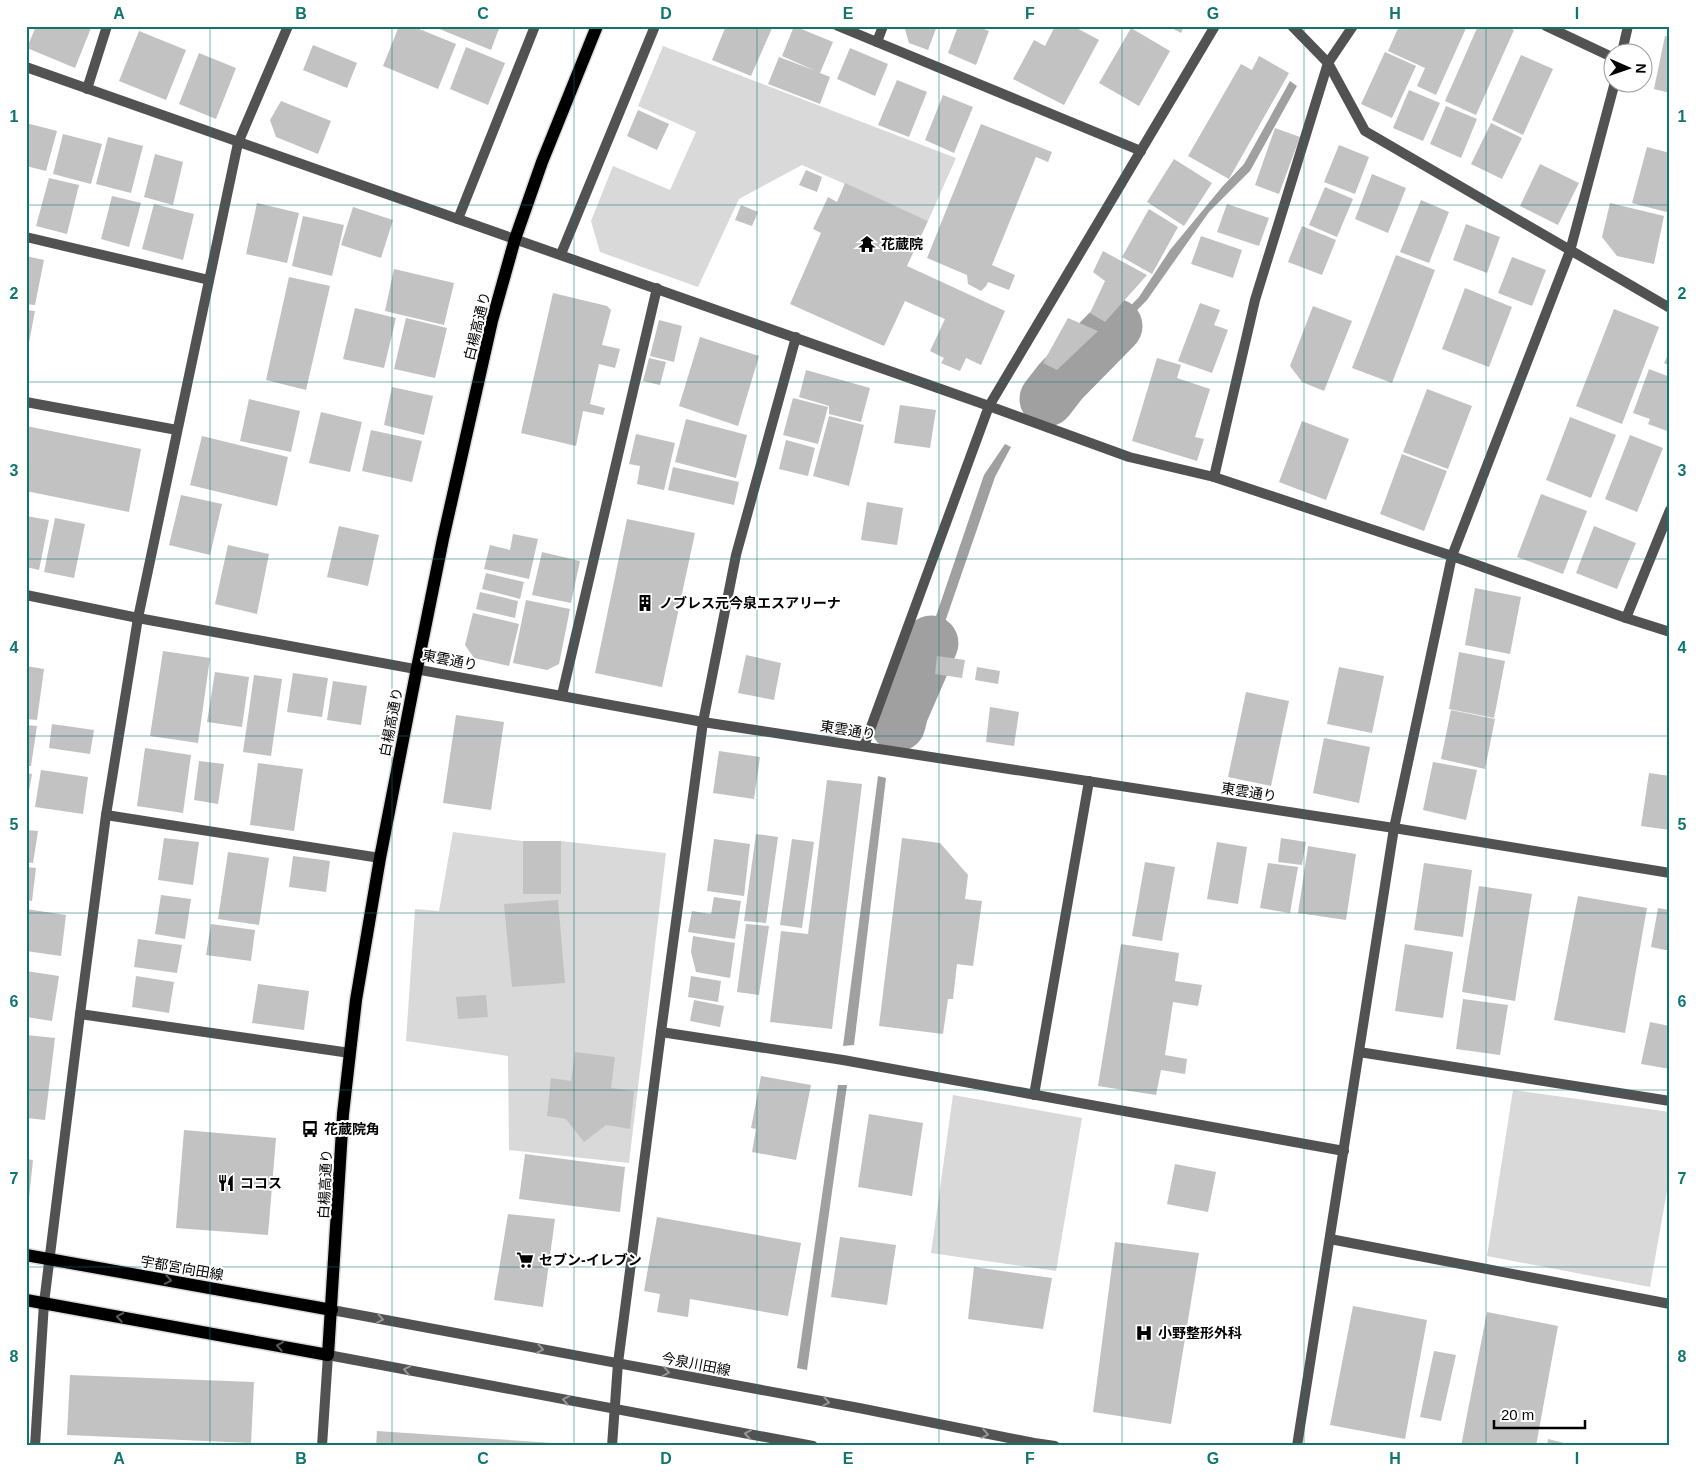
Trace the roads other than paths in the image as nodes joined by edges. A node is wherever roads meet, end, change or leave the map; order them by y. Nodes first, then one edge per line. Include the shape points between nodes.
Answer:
1 (107, 26) edge
2 (288, 26) edge
3 (535, 26) edge
4 (597, 26) edge
5 (655, 26) edge
6 (838, 26) edge
7 (884, 26) edge
8 (1215, 26) edge
9 (1292, 26) edge
10 (1353, 26) edge
11 (1546, 26) edge
12 (1628, 26) edge
13 (877, 42) junction
14 (1624, 42) edge
15 (1604, 53) edge
16 (1328, 63) junction
17 (26, 67) edge
18 (86, 89) junction
19 (1612, 92) edge
20 (238, 143) junction
21 (1141, 151) junction
22 (458, 219) junction
23 (26, 237) edge
24 (515, 239) junction
25 (1570, 251) junction
26 (561, 254) junction
27 (209, 280) junction
28 (657, 288) junction
29 (1670, 308) edge
30 (796, 337) junction
31 (26, 402) edge
32 (989, 406) junction
33 (177, 430) junction
34 (1214, 478) junction
35 (1670, 510) edge
36 (1452, 556) junction
37 (26, 595) edge
38 (138, 618) junction
39 (1626, 618) junction
40 (1670, 632) edge
41 (417, 668) junction
42 (562, 695) junction
43 (703, 722) junction
44 (864, 746) junction
45 (1089, 781) junction
46 (106, 815) junction
47 (1394, 828) junction
48 (380, 858) junction
49 (1670, 873) edge
50 (80, 1014) junction
51 (661, 1032) junction
52 (1359, 1052) junction
53 (350, 1053) junction
54 (1034, 1095) junction
55 (1670, 1101) edge
56 (1344, 1151) junction
57 (1330, 1239) junction
58 (26, 1255) edge
59 (51, 1259) junction
60 (26, 1300) edge
61 (44, 1303) junction
62 (1670, 1304) edge
63 (332, 1310) junction
64 (328, 1355) junction
65 (618, 1363) junction
66 (614, 1409) junction
67 (35, 1446) edge
68 (322, 1446) edge
69 (612, 1446) edge
70 (813, 1446) edge
71 (1055, 1446) edge
72 (1297, 1446) edge

1 - 18 street
2 - 20 street
3 - 22 street
4 - 24 main road, 白楊高通り
5 - 26 street
6 - 13 street
7 - 13 street
8 - 21 street
9 - 16 street
10 - 16 street
11 - 15 street
12 - 14 street
13 - 21 street
16 - 25 street via 1366,131
16 - 34 street via 1255,300
17 - 18 street
18 - 20 street
19 - 25 street
20 - 22 street
20 - 27 street
21 - 32 street
22 - 24 street
23 - 27 street
24 - 26 street
24 - 41 main road, 白楊高通り via 492,321
25 - 29 street
25 - 36 street
26 - 28 street
27 - 33 street
28 - 30 street
28 - 42 street
30 - 32 street
30 - 43 street via 736,555
31 - 33 street
32 - 34 street via 1128,457
32 - 44 street
33 - 38 street
34 - 36 street
35 - 39 street
36 - 39 street
36 - 47 street
37 - 38 street, 東雲通り
38 - 41 street, 東雲通り
38 - 46 street
39 - 40 street
41 - 42 street, 東雲通り
41 - 48 main road, 白楊高通り
42 - 43 street, 東雲通り
43 - 44 street, 東雲通り
43 - 51 street
44 - 45 street, 東雲通り
45 - 47 street, 東雲通り
45 - 54 street
46 - 48 street
46 - 50 street
47 - 49 street, 東雲通り
47 - 52 street
48 - 53 main road, 白楊高通り
50 - 53 street
50 - 59 street
51 - 54 street via 843,1060
51 - 65 street
52 - 55 street
52 - 56 street
53 - 63 main road, 白楊高通り via 343,1114
54 - 56 street
56 - 57 street
57 - 62 street
57 - 72 street
58 - 59 main road, 宇都宮向田線
59 - 61 street
59 -> 63 main road, 宇都宮向田線
60 - 61 main road
64 -> 61 main road
61 - 67 street
63 - 64 main road, 白楊高通り
63 -> 65 street, 今泉川田線
66 -> 64 street
64 - 68 street, 白楊高通り
65 - 66 street
65 -> 71 street, 今泉川田線
66 - 69 street
70 -> 66 street

